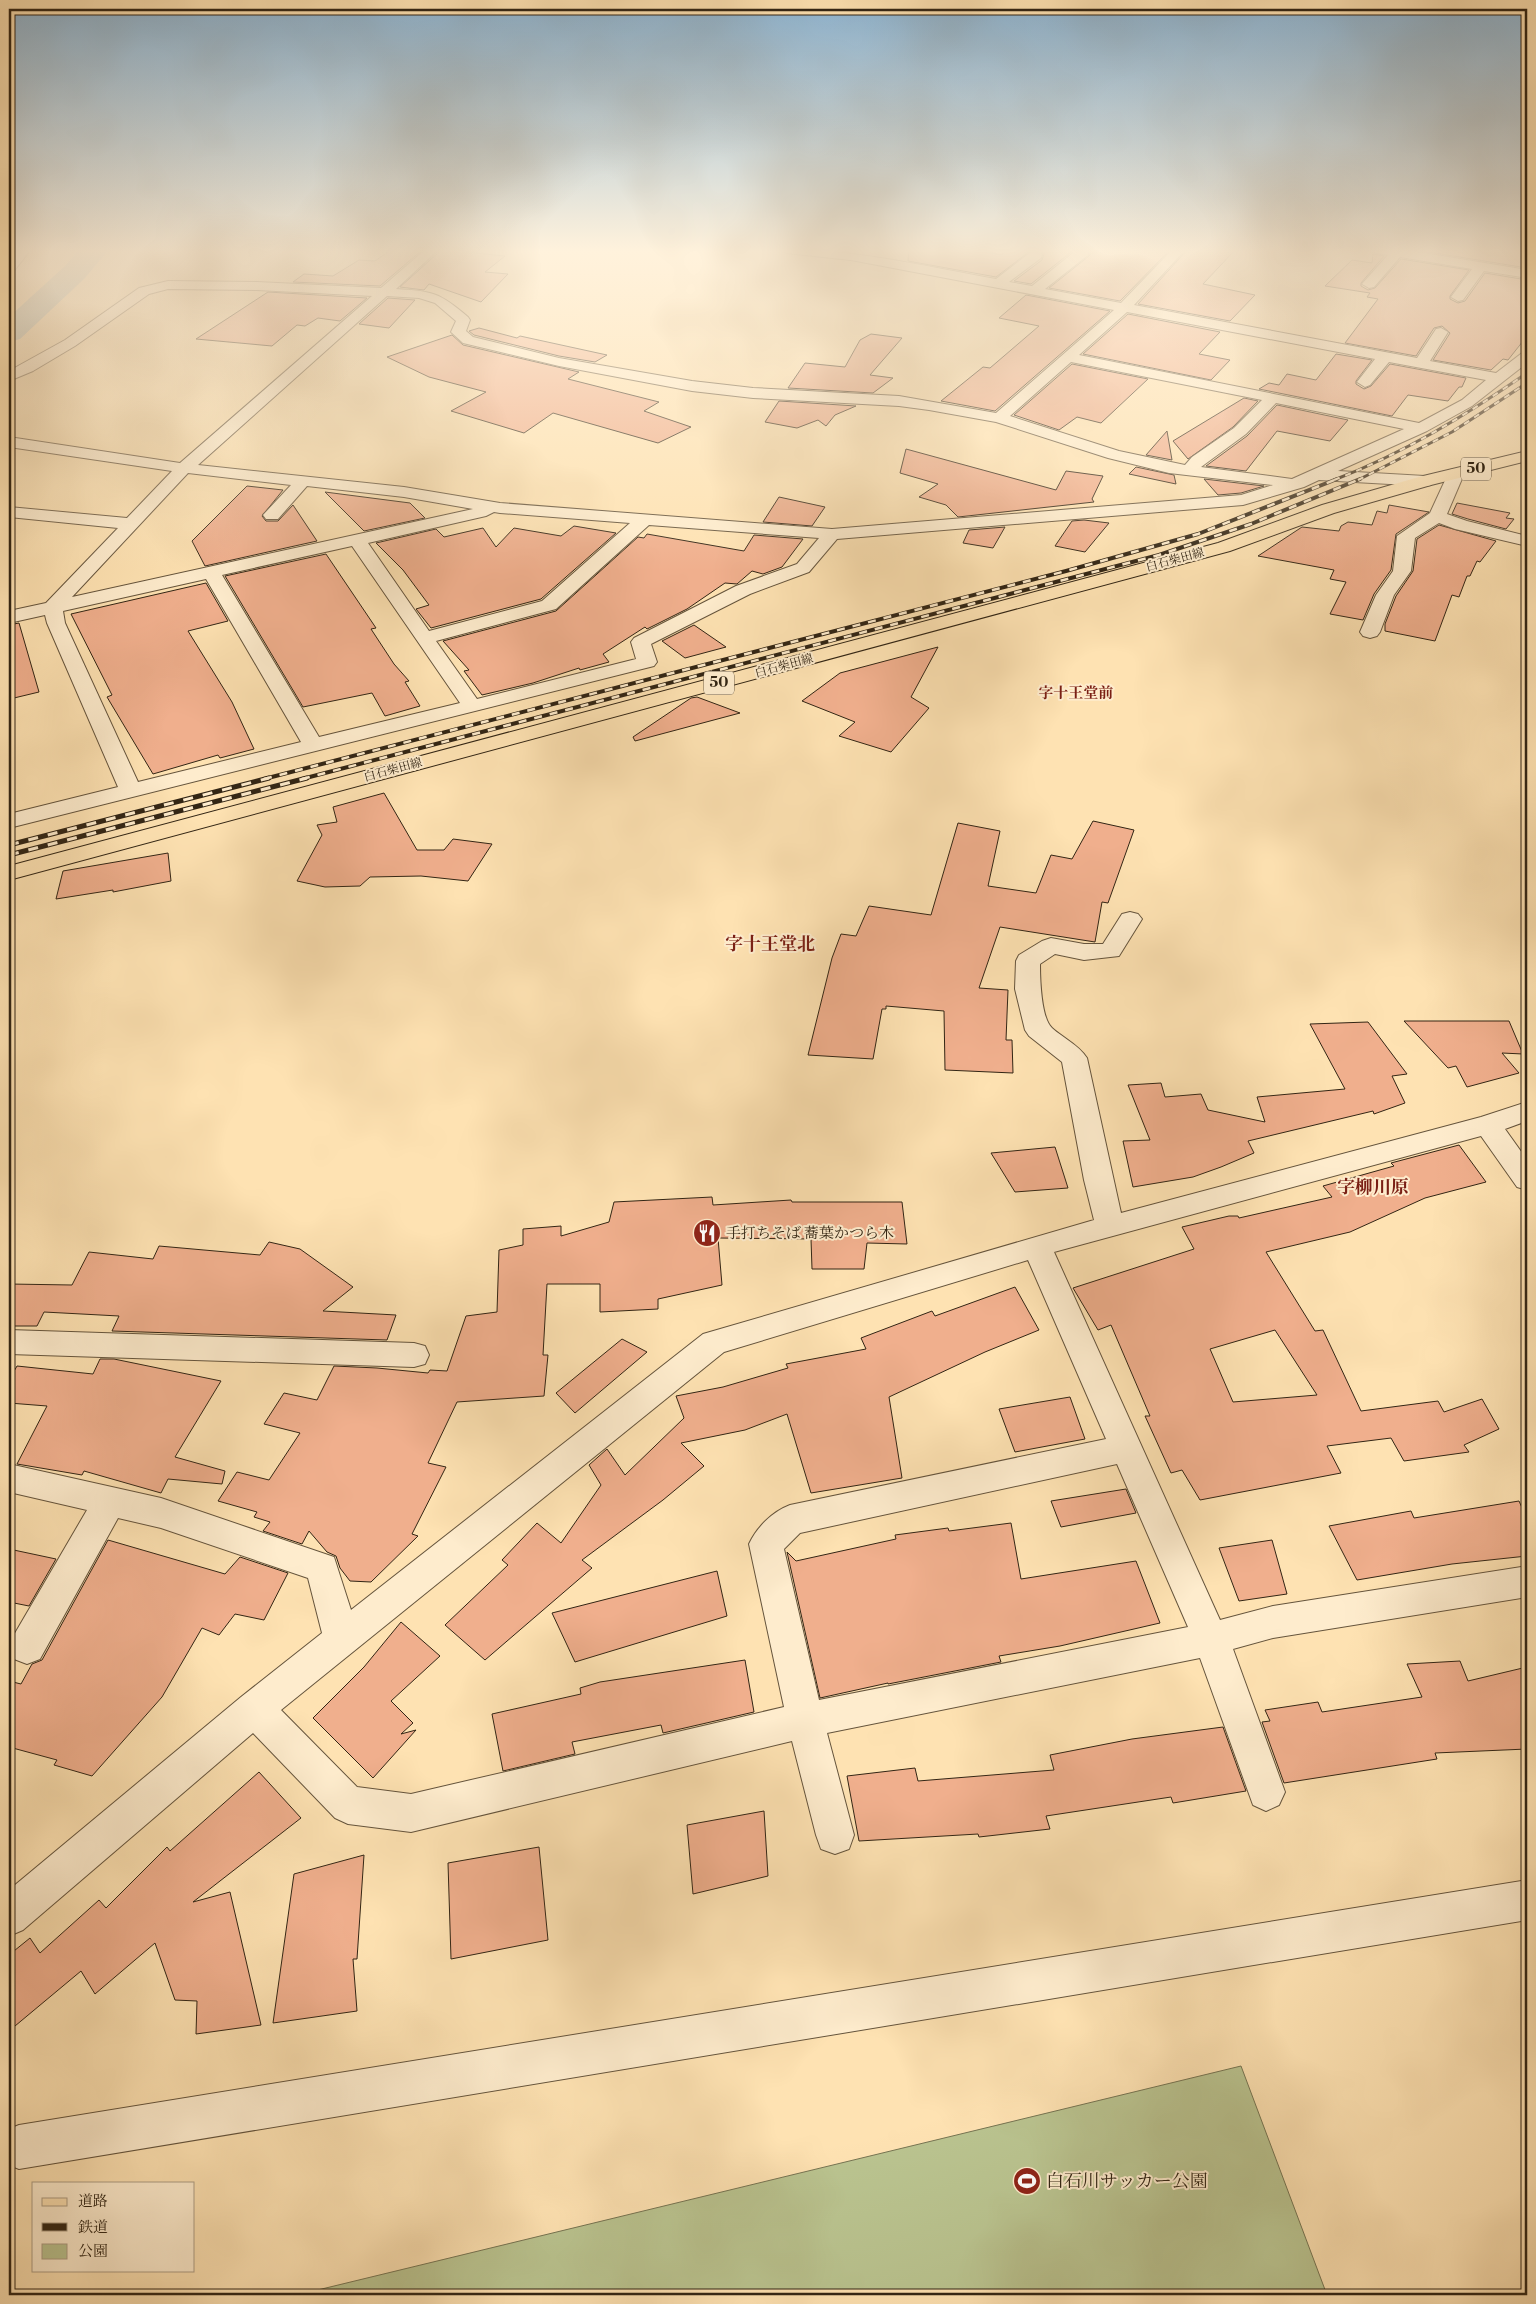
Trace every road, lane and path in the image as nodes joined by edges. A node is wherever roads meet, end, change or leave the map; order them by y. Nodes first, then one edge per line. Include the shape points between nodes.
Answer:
1 (1527, 356) edge
2 (47, 357) edge
3 (310, 357) edge
4 (536, 357) edge
5 (1385, 357) joint
6 (1426, 357) edge
7 (1068, 358) joint
8 (1421, 364) junction
9 (9, 377) edge
10 (1497, 378) junction
11 (1273, 398) junction
12 (1347, 413) junction
13 (999, 418) junction
14 (1421, 428) junction
15 (9, 442) edge
16 (1527, 456) edge
17 (184, 468) junction
18 (1189, 471) junction
19 (1456, 474) junction
20 (1306, 479) junction
21 (304, 480) junction
22 (1425, 481) junction
23 (500, 508) junction
24 (9, 512) edge
25 (272, 515) dead end
26 (1437, 516) junction
27 (644, 519) junction
28 (131, 524) junction
29 (832, 534) junction
30 (357, 540) junction
31 (1527, 541) edge
32 (210, 572) junction
33 (53, 607) junction
34 (9, 617) edge
35 (1370, 632) dead end
36 (424, 638) junction
37 (471, 705) junction
38 (313, 745) junction
39 (130, 789) junction
40 (9, 821) edge
41 (9, 873) edge
42 (1130, 919) dead end
43 (1527, 1111) edge
44 (1487, 1125) junction
45 (1527, 1180) edge
46 (1110, 1227) junction
47 (1038, 1246) junction
48 (12, 1348) edge
49 (414, 1355) dead end
50 (1126, 1448) junction
51 (9, 1478) edge
52 (110, 1501) junction
53 (1527, 1582) edge
54 (1211, 1639) junction
55 (342, 1640) junction
56 (27, 1647) dead end
57 (254, 1709) junction
58 (805, 1720) junction
59 (1266, 1792) dead end
60 (835, 1835) dead end
61 (1527, 1900) edge
62 (9, 1916) edge
63 (19, 2147) dead end

1 - 10 street
2 - 9 street
3 - 17 street
4 - 13 street via 692,386 753,393 899,401
5 - 8 street
5 - 12 street
6 - 8 street
7 - 11 street
7 - 13 street
8 - 10 street
10 - 14 street via 1467,404
11 - 12 street
11 - 18 street via 1240,431 1198,460
12 - 14 street
13 - 18 street via 1114,455
14 - 20 street
15 - 17 street
16 - 19 main road, 白石柴田線 / 50
17 - 21 street
17 - 28 street
18 - 20 street
19 - 22 main road, 白石柴田線 / 50
19 - 26 street
20 - 22 street
20 - 29 street via 1243,500
21 - 23 street
21 - 25 street
22 - 41 main road, 白石柴田線 / 50 via 1328,509 1224,547
23 - 27 street
23 - 30 street
24 - 28 street
26 - 31 street
26 - 35 street via 1406,536 1402,572 1385,596
27 - 29 street
27 - 36 street via 550,605
28 - 33 street
29 - 37 street via 804,568 743,590 641,642 647,662
30 - 32 street
30 - 36 street
32 - 33 street
32 - 38 street
33 - 34 street
33 - 39 street via 56,623
36 - 37 street
37 - 38 street
38 - 39 street
39 - 40 street
42 - 46 street via 1110,951 1084,952 1051,946 1028,961 1027,989 1038,1030 1074,1058
43 - 44 street
44 - 45 street
44 - 46 street
46 - 47 street
47 - 50 street
47 - 55 street via 714,1343
48 - 49 street
50 - 54 street
50 - 58 street via 790,1520 766,1544
51 - 52 street
52 - 55 street via 161,1513 322,1568
52 - 56 street
53 - 54 street via 1273,1622
54 - 58 street
54 - 59 street
55 - 57 street
57 - 58 street via 348,1805 411,1812
57 - 62 street
58 - 60 street
61 - 63 street

